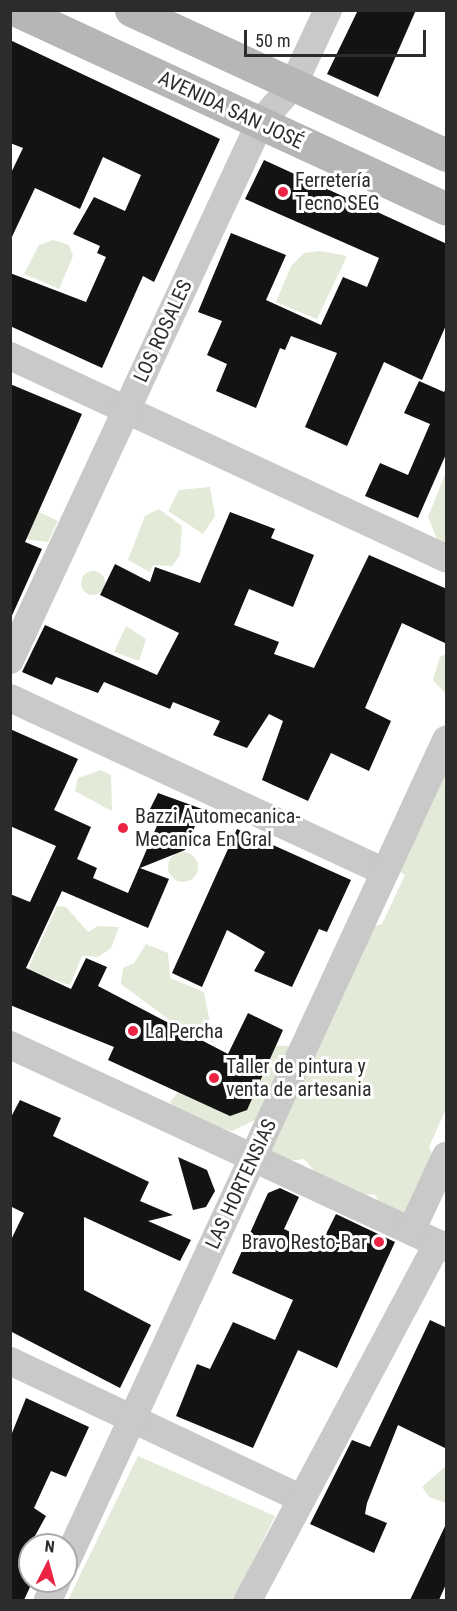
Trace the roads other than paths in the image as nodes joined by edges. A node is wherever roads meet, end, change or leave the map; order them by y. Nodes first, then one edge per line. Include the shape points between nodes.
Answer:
1 (16, 10) edge
2 (131, 10) edge
3 (328, 10) edge
4 (294, 85) junction
5 (260, 123) junction
6 (447, 155) edge
7 (447, 209) edge
8 (10, 356) edge
9 (126, 412) junction
10 (447, 558) edge
11 (10, 660) edge
12 (10, 698) edge
13 (447, 740) edge
14 (385, 872) junction
15 (10, 1045) edge
16 (447, 1156) edge
17 (253, 1157) junction
18 (411, 1231) junction
19 (442, 1245) edge
20 (10, 1361) edge
21 (132, 1418) junction
22 (300, 1498) junction
23 (78, 1536) edge
24 (248, 1600) edge

1 - 5 street, AVENIDA SAN JOSÉ
2 - 4 street
3 - 4 street, LOS ROSALES
4 - 5 street, LOS ROSALES
4 - 6 street
5 - 7 street, AVENIDA SAN JOSÉ
5 - 9 street, LOS ROSALES
8 - 9 street
9 - 10 street
9 - 11 street, LOS ROSALES
12 - 14 street
13 - 14 street, LAS HORTENSIAS
14 - 17 street, LAS HORTENSIAS
15 - 17 street
16 - 18 street
17 - 18 street
17 - 21 street, LAS HORTENSIAS
18 - 19 street
19 - 22 street
20 - 21 street
21 - 22 street
21 - 23 street, LAS HORTENSIAS
22 - 24 street

